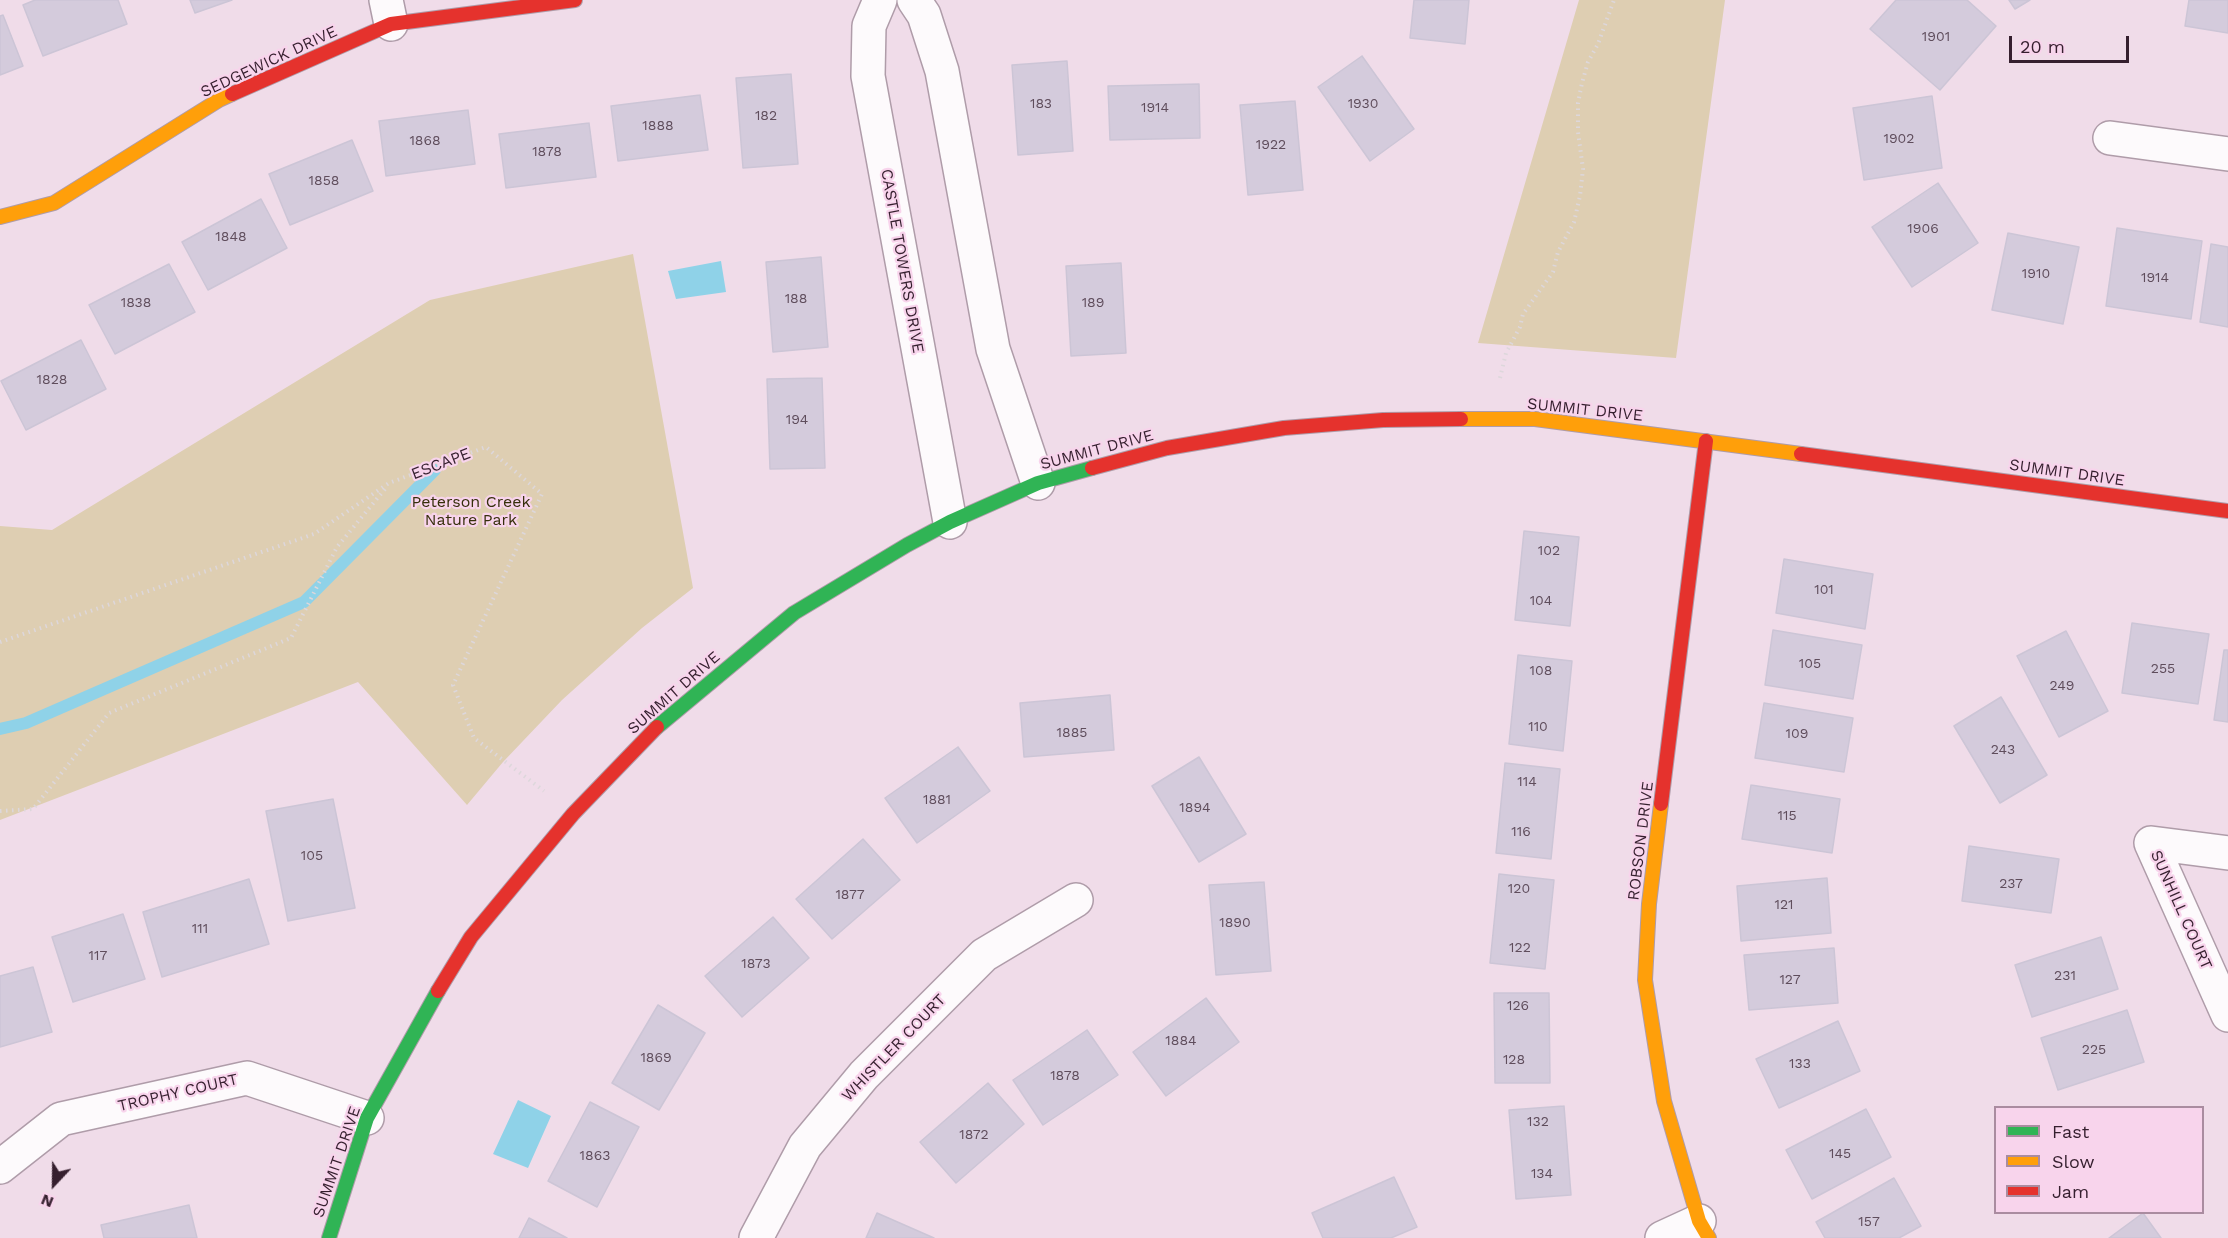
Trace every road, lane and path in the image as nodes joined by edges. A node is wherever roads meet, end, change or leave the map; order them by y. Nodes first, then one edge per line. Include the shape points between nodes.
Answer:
1 (575, 0) edge
2 (880, 0) edge
3 (914, 0) edge
4 (1614, 0) edge
5 (389, 12) edge
6 (2109, 138) dead end
7 (2228, 154) edge
8 (0, 217) edge
9 (1500, 378) dead end
10 (1706, 441) junction
11 (389, 483) junction
12 (1038, 483) junction
13 (2228, 511) edge
14 (950, 522) junction
15 (0, 642) edge
16 (0, 812) edge
17 (573, 814) junction
18 (2228, 853) edge
19 (1076, 900) dead end
20 (2228, 1014) edge
21 (367, 1118) junction
22 (0, 1167) edge
23 (1704, 1229) edge
24 (329, 1238) edge
25 (756, 1238) edge
26 (1662, 1238) edge

1 - 5 main road, SEDGEWICK DRIVE
2 - 14 street, CASTLE TOWERS DRIVE via 869,26 868,76
3 - 12 street via 924,15 942,71 993,349
4 - 9 path via 1588,62 1578,103 1583,169 1574,222 1558,252 1553,272 1523,314
5 - 8 main road, SEDGEWICK DRIVE via 219,100 54,203
6 - 7 street
10 - 12 main road, SUMMIT DRIVE via 1535,419 1383,420 1284,428 1167,448
10 - 13 main road, SUMMIT DRIVE
10 - 23 main road, ROBSON DRIVE via 1649,904 1645,980 1664,1101
11 - 15 path, ESCAPE via 314,534
11 - 16 path via 336,547 291,638 109,712 33,809
11 - 17 path, ESCAPE via 486,447 542,494 453,685 474,738
12 - 14 main road, SUMMIT DRIVE
14 - 17 main road, SUMMIT DRIVE via 794,613 660,724
17 - 21 main road, SUMMIT DRIVE via 471,937
18 - 20 street, SUNHILL COURT via 2151,843
19 - 25 street, WHISTLER COURT via 984,955 864,1075 805,1146
21 - 22 street, TROPHY COURT via 247,1078 62,1119
21 - 24 main road, SUMMIT DRIVE
23 - 26 street

